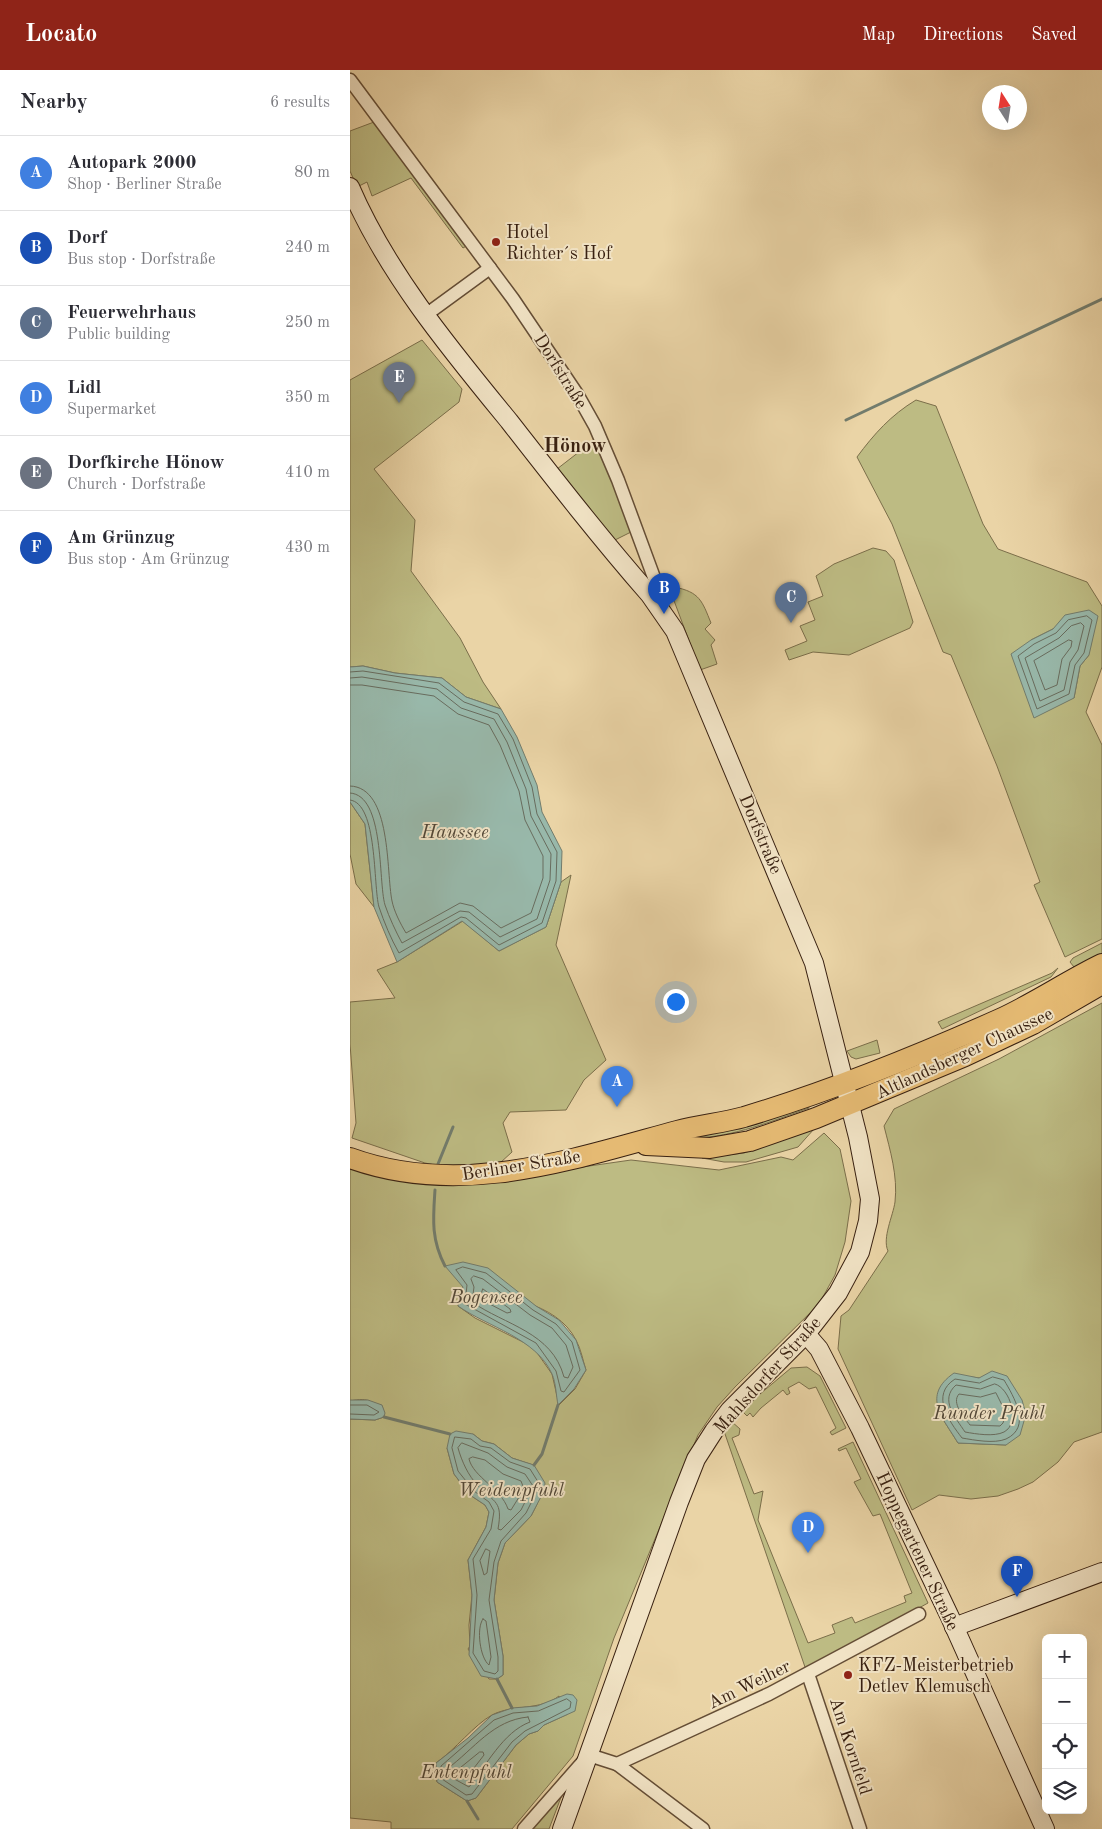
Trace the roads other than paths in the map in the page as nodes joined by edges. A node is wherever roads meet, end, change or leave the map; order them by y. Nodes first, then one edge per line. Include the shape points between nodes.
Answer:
1 (350, 80) edge
2 (350, 186) edge
3 (490, 268) junction
4 (427, 314) junction
5 (650, 595) junction
6 (1102, 964) edge
7 (1102, 984) edge
8 (844, 1083) junction
9 (850, 1105) junction
10 (634, 1145) junction
11 (350, 1158) edge
12 (806, 1334) junction
13 (1102, 1572) edge
14 (919, 1614) dead end
15 (954, 1627) junction
16 (808, 1674) junction
17 (589, 1755) junction
18 (617, 1764) junction
19 (524, 1829) edge
20 (562, 1829) edge
21 (704, 1829) edge
22 (860, 1829) edge
23 (1045, 1829) edge

1 - 3 street, Dorfstraße
2 - 4 main road, Dorfstraße via 370,231
3 - 4 street
3 - 5 street, Dorfstraße via 557,362 595,426 656,583
4 - 5 main road, Dorfstraße via 484,391
5 - 8 main road, Dorfstraße via 681,645 814,963
6 - 8 main road, Altlandsberger Chaussee via 1003,1018
7 - 9 main road, Altlandsberger Chaussee via 1033,1024
8 - 9 main road, Dorfstraße
8 - 10 main road, Berliner Straße via 743,1117
9 - 10 main road, Berliner Straße via 750,1141 710,1148
9 - 12 main road, Mahlsdorfer Straße via 870,1199 868,1221 860,1252 838,1293
10 - 11 main road, Berliner Straße via 470,1177 400,1171
12 - 15 main road, Hoppegartener Straße via 819,1349 860,1428
12 - 17 main road, Mahlsdorfer Straße via 730,1410 696,1459
13 - 15 main road
14 - 16 street, Am Weiher
15 - 23 main road, Hoppegartener Straße
16 - 18 street, Am Weiher
16 - 22 street, Am Kornfeld
17 - 18 street
17 - 19 street, Mahlsdorfer Straße
17 - 20 main road, Mahlsdorfer Straße
18 - 21 street

